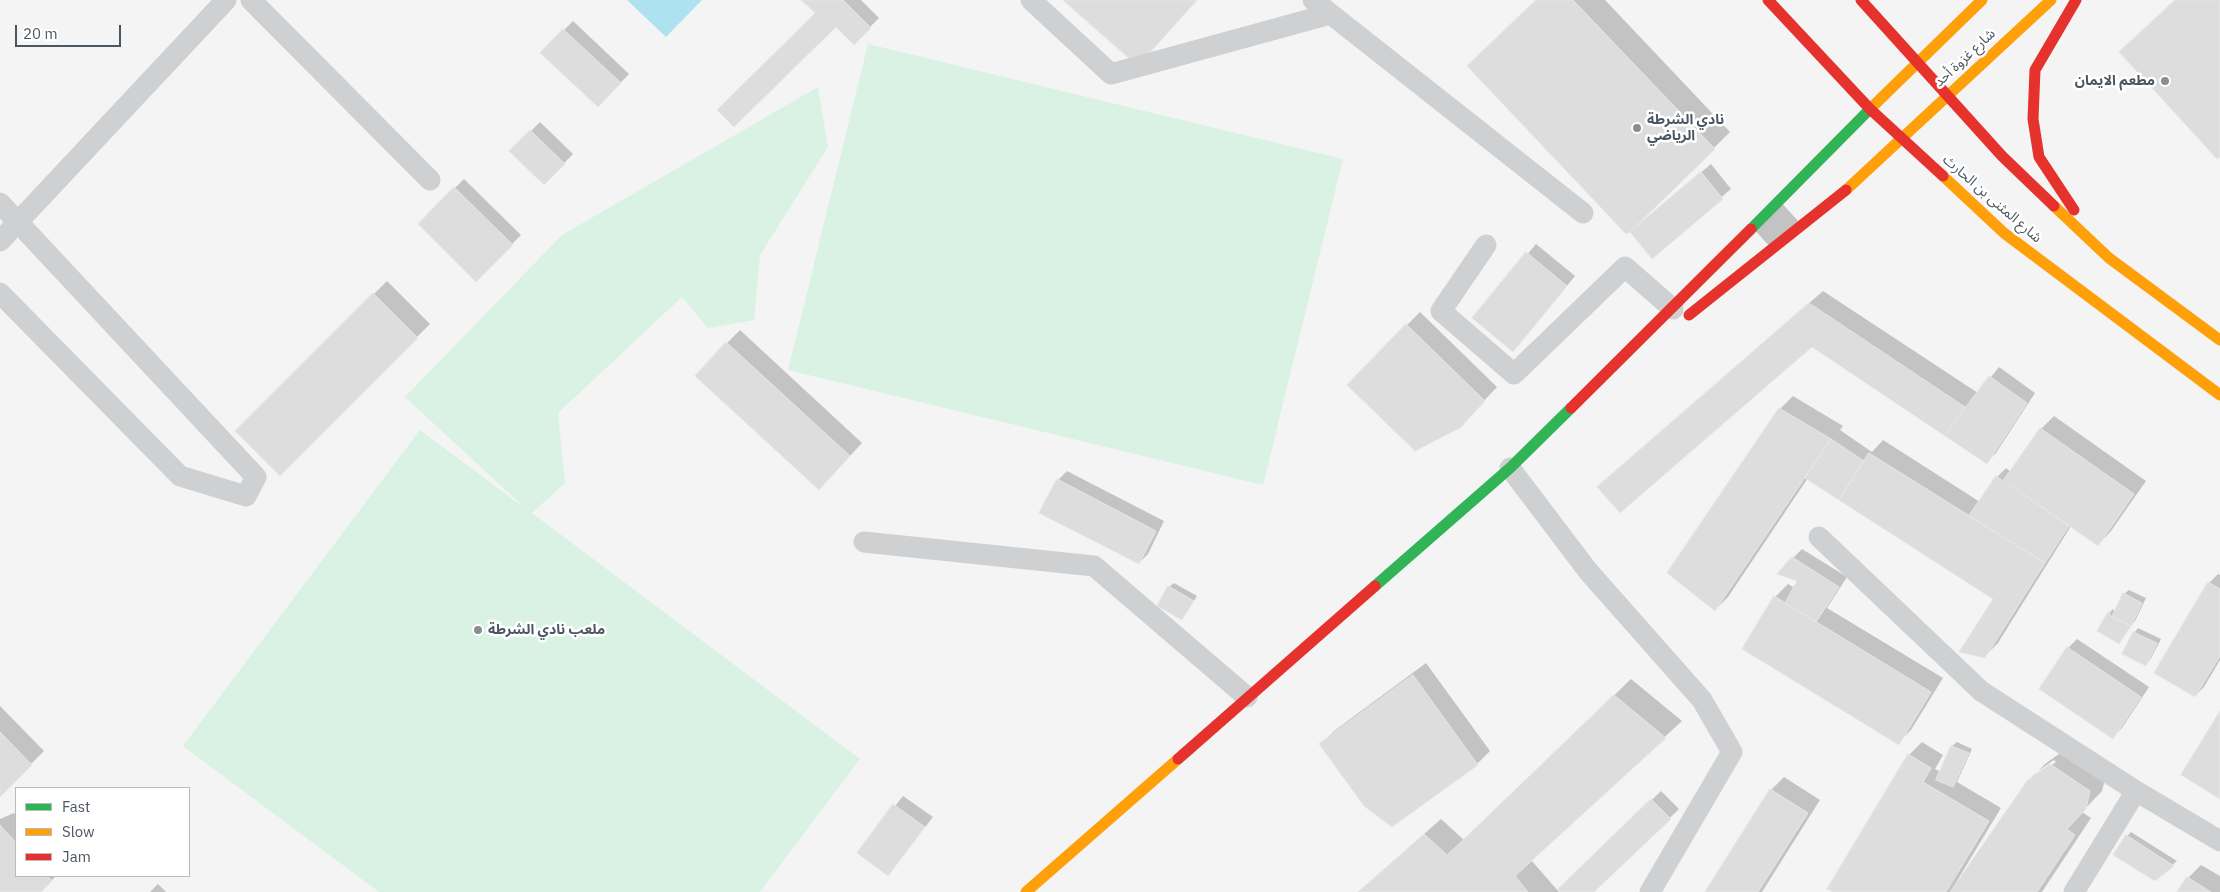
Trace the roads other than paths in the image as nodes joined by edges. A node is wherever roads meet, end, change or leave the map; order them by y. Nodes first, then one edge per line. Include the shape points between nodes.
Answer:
1 (226, 0) edge
2 (251, 0) edge
3 (1031, 0) edge
4 (1312, 0) edge
5 (1768, 0) edge
6 (1860, 0) edge
7 (1982, 0) edge
8 (2051, 0) edge
9 (2076, 0) edge
10 (1330, 14) junction
11 (1917, 63) junction
12 (1948, 95) junction
13 (1870, 109) junction
14 (1900, 139) junction
15 (430, 180) dead end
16 (0, 203) edge
17 (1582, 213) dead end
18 (18, 223) junction
19 (0, 241) edge
20 (1486, 245) dead end
21 (2109, 258) junction
22 (0, 293) edge
23 (1678, 314) junction
24 (2220, 340) edge
25 (1652, 343) dead end
26 (2220, 395) edge
27 (1584, 398) junction
28 (1510, 468) junction
29 (1820, 537) dead end
30 (864, 542) dead end
31 (1248, 696) junction
32 (2136, 792) junction
33 (2220, 841) edge
34 (1026, 892) edge
35 (1650, 892) edge
36 (2074, 892) edge

1 - 18 lane
2 - 15 lane
3 - 10 lane via 1111,74
4 - 10 lane
5 - 13 main road, شارع المثنى بن الحارث
6 - 11 main road
7 - 11 main road
8 - 12 main road, شارع غزوة أحد
9 - 21 main road via 2035,70 2033,119 2039,156 2077,216
10 - 17 lane
11 - 12 main road
11 - 13 main road
12 - 14 main road, شارع غزوة أحد
12 - 21 main road via 2002,156
13 - 14 main road, شارع المثنى بن الحارث
13 - 23 main road
14 - 23 main road, شارع غزوة أحد via 1850,188
14 - 26 main road, شارع المثنى بن الحارث via 2004,233
16 - 18 lane
18 - 19 lane
18 - 22 lane via 256,477 246,496 180,476
20 - 23 lane via 1441,311 1514,374 1625,267
21 - 24 main road
23 - 27 main road
25 - 27 main road
27 - 28 main road
28 - 31 main road
28 - 35 lane via 1588,571 1702,700 1732,752
29 - 32 lane via 1981,691
30 - 31 lane via 1094,566
31 - 34 main road
32 - 33 lane
32 - 36 lane

